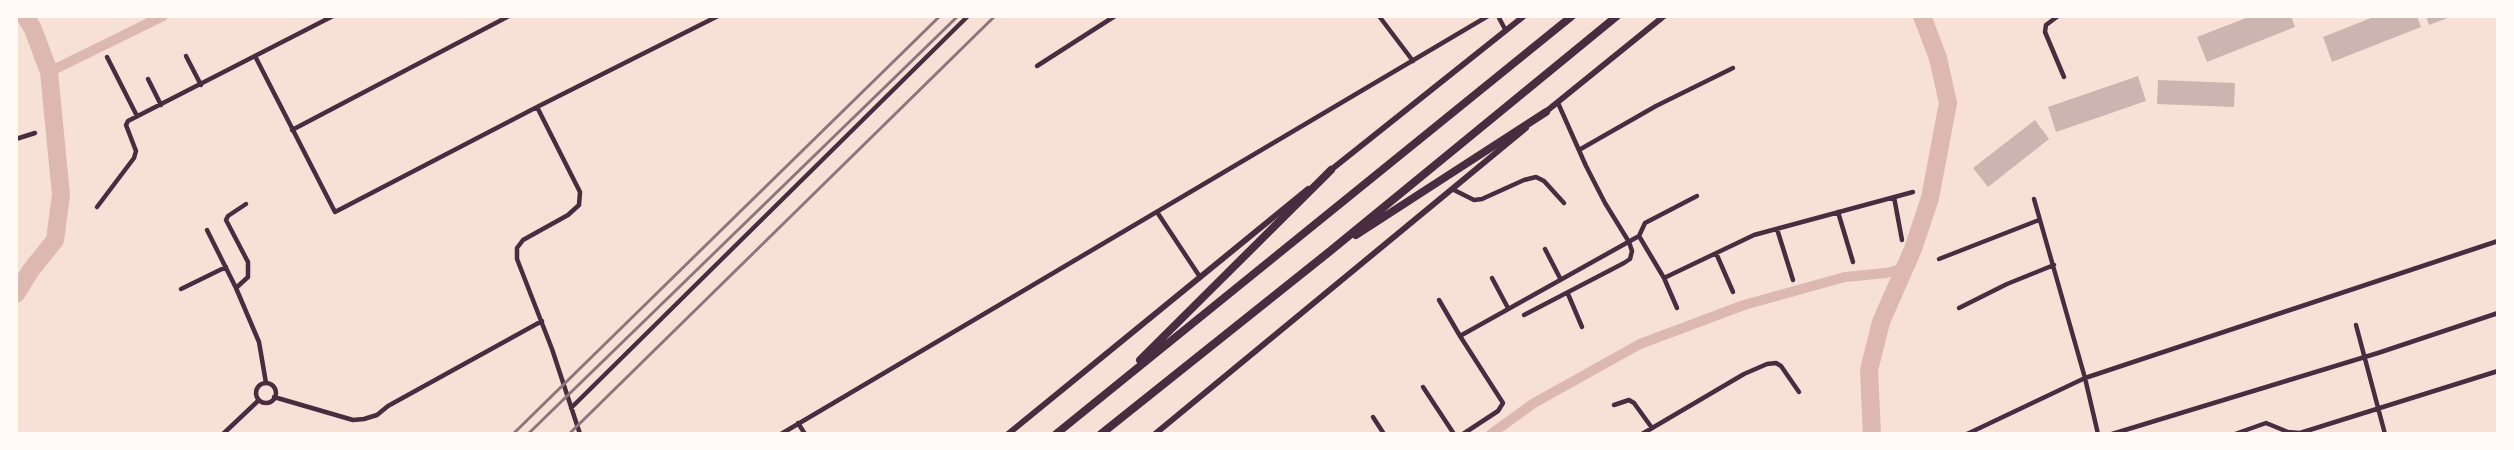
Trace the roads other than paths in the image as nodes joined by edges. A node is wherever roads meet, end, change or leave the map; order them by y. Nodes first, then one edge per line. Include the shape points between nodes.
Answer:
1 (333, 16) edge
2 (491, 16) edge
3 (509, 16) edge
4 (701, 16) edge
5 (718, 16) edge
6 (968, 16) edge
7 (1115, 16) edge
8 (1379, 16) edge
9 (1488, 16) edge
10 (1498, 16) edge
11 (1524, 16) edge
12 (1572, 16) edge
13 (1617, 16) edge
14 (1664, 16) edge
15 (2058, 16) edge
16 (704, 23) junction
17 (495, 24) junction
18 (1506, 31) junction
19 (186, 56) dead end
20 (107, 57) dead end
21 (256, 58) junction
22 (1413, 61) junction
23 (1037, 66) dead end
24 (1733, 68) dead end
25 (2064, 76) dead end
26 (148, 79) dead end
27 (201, 85) junction
28 (1558, 104) junction
29 (161, 105) junction
30 (537, 106) junction
31 (1546, 112) junction
32 (137, 116) junction
33 (292, 130) junction
34 (35, 133) dead end
35 (16, 139) edge
36 (1579, 150) junction
37 (1331, 170) junction
38 (1452, 189) junction
39 (1913, 192) dead end
40 (1697, 196) dead end
41 (1894, 197) junction
42 (2034, 199) dead end
43 (1564, 203) dead end
44 (246, 204) dead end
45 (97, 207) dead end
46 (1157, 212) junction
47 (1838, 212) junction
48 (2039, 220) junction
49 (1778, 229) junction
50 (207, 230) dead end
51 (1639, 236) junction
52 (1902, 240) dead end
53 (2498, 241) edge
54 (1629, 242) junction
55 (1545, 249) dead end
56 (1329, 252) junction
57 (1716, 253) junction
58 (1939, 259) dead end
59 (1853, 262) dead end
60 (2054, 265) junction
61 (226, 267) junction
62 (1200, 277) junction
63 (1492, 278) dead end
64 (1664, 278) junction
65 (1561, 280) junction
66 (1793, 280) dead end
67 (236, 288) junction
68 (181, 289) dead end
69 (1733, 292) dead end
70 (1568, 294) junction
71 (1439, 300) dead end
72 (1508, 308) junction
73 (1677, 308) dead end
74 (1959, 308) dead end
75 (2498, 313) edge
76 (1524, 315) dead end
77 (542, 321) junction
78 (2356, 325) dead end
79 (1582, 327) dead end
80 (1460, 336) junction
81 (2365, 357) junction
82 (2498, 371) edge
83 (2085, 378) junction
84 (266, 383) junction
85 (1423, 387) dead end
86 (1111, 389) junction
87 (1799, 392) dead end
88 (274, 397) junction
89 (259, 400) junction
90 (1614, 405) dead end
91 (571, 408) junction
92 (2379, 408) junction
93 (1129, 411) junction
94 (1373, 417) dead end
95 (798, 423) junction
96 (1652, 428) junction
97 (223, 434) edge
98 (580, 434) edge
99 (781, 434) edge
100 (805, 434) edge
101 (1008, 434) edge
102 (1056, 434) edge
103 (1101, 434) edge
104 (1110, 434) edge
105 (1155, 434) edge
106 (1384, 434) edge
107 (1454, 434) edge
108 (1463, 434) edge
109 (1642, 434) edge
110 (1967, 434) edge
111 (2098, 434) edge
112 (2112, 434) edge
113 (2235, 434) edge
114 (2385, 434) edge

1 - 21 street
2 - 17 street
3 - 17 street
4 - 16 street
5 - 16 street
6 - 91 street
7 - 23 street
8 - 22 street
9 - 22 street
10 - 18 street
11 - 18 main road
12 - 86 highway
13 - 56 highway
14 - 28 main road
15 - 25 street via 2046,24 2045,32
16 - 30 street
17 - 33 street
18 - 37 main road
19 - 27 street
20 - 32 street
21 - 27 street
21 - 33 street
22 - 46 street
24 - 36 street
26 - 29 street
27 - 29 street
28 - 31 main road
28 - 36 street
29 - 32 street
30 - 33 street via 335,212
30 - 77 street via 580,192 579,205 568,215 523,240 517,248 517,259
31 - 38 main road
31 - 56 highway
32 - 45 street via 126,125 136,147 134,158
34 - 35 street
36 - 54 street
37 - 62 main road
37 - 86 highway
38 - 43 street via 1482,200 1536,177
38 - 105 main road
39 - 41 street
40 - 51 street via 1645,223
41 - 47 street
41 - 52 street
42 - 48 street
44 - 67 street via 226,220 248,262 248,277
46 - 62 street
46 - 95 street
47 - 49 street
47 - 59 street
48 - 58 street
48 - 60 street
49 - 57 street via 1754,235
49 - 66 street
50 - 61 street
51 - 54 street
51 - 64 street
53 - 83 street
54 - 65 street
54 - 70 street via 1630,259
55 - 65 street
56 - 93 highway
57 - 64 street
57 - 69 street
60 - 74 street
60 - 83 street
61 - 67 street
61 - 68 street
62 - 101 main road
63 - 72 street
64 - 73 street
65 - 72 street
67 - 84 street via 259,342
70 - 76 street
70 - 79 street
71 - 80 street
72 - 80 street
75 - 81 street
77 - 88 street via 364,419 353,420
77 - 91 street
78 - 81 street
80 - 108 street via 1503,403 1498,411
81 - 92 street
81 - 112 street
82 - 92 street
83 - 110 street
83 - 111 street
84 - 88 street via 275,389
84 - 89 street via 257,388
85 - 107 street
86 - 102 highway
87 - 96 street via 1781,366 1767,363
88 - 89 street via 268,402
89 - 97 street
90 - 96 street via 1629,400 1634,403
91 - 98 street
92 - 113 street via 2300,433 2266,423
92 - 114 street
93 - 103 highway
93 - 104 highway
94 - 106 street
95 - 99 street
95 - 100 street
96 - 109 street

